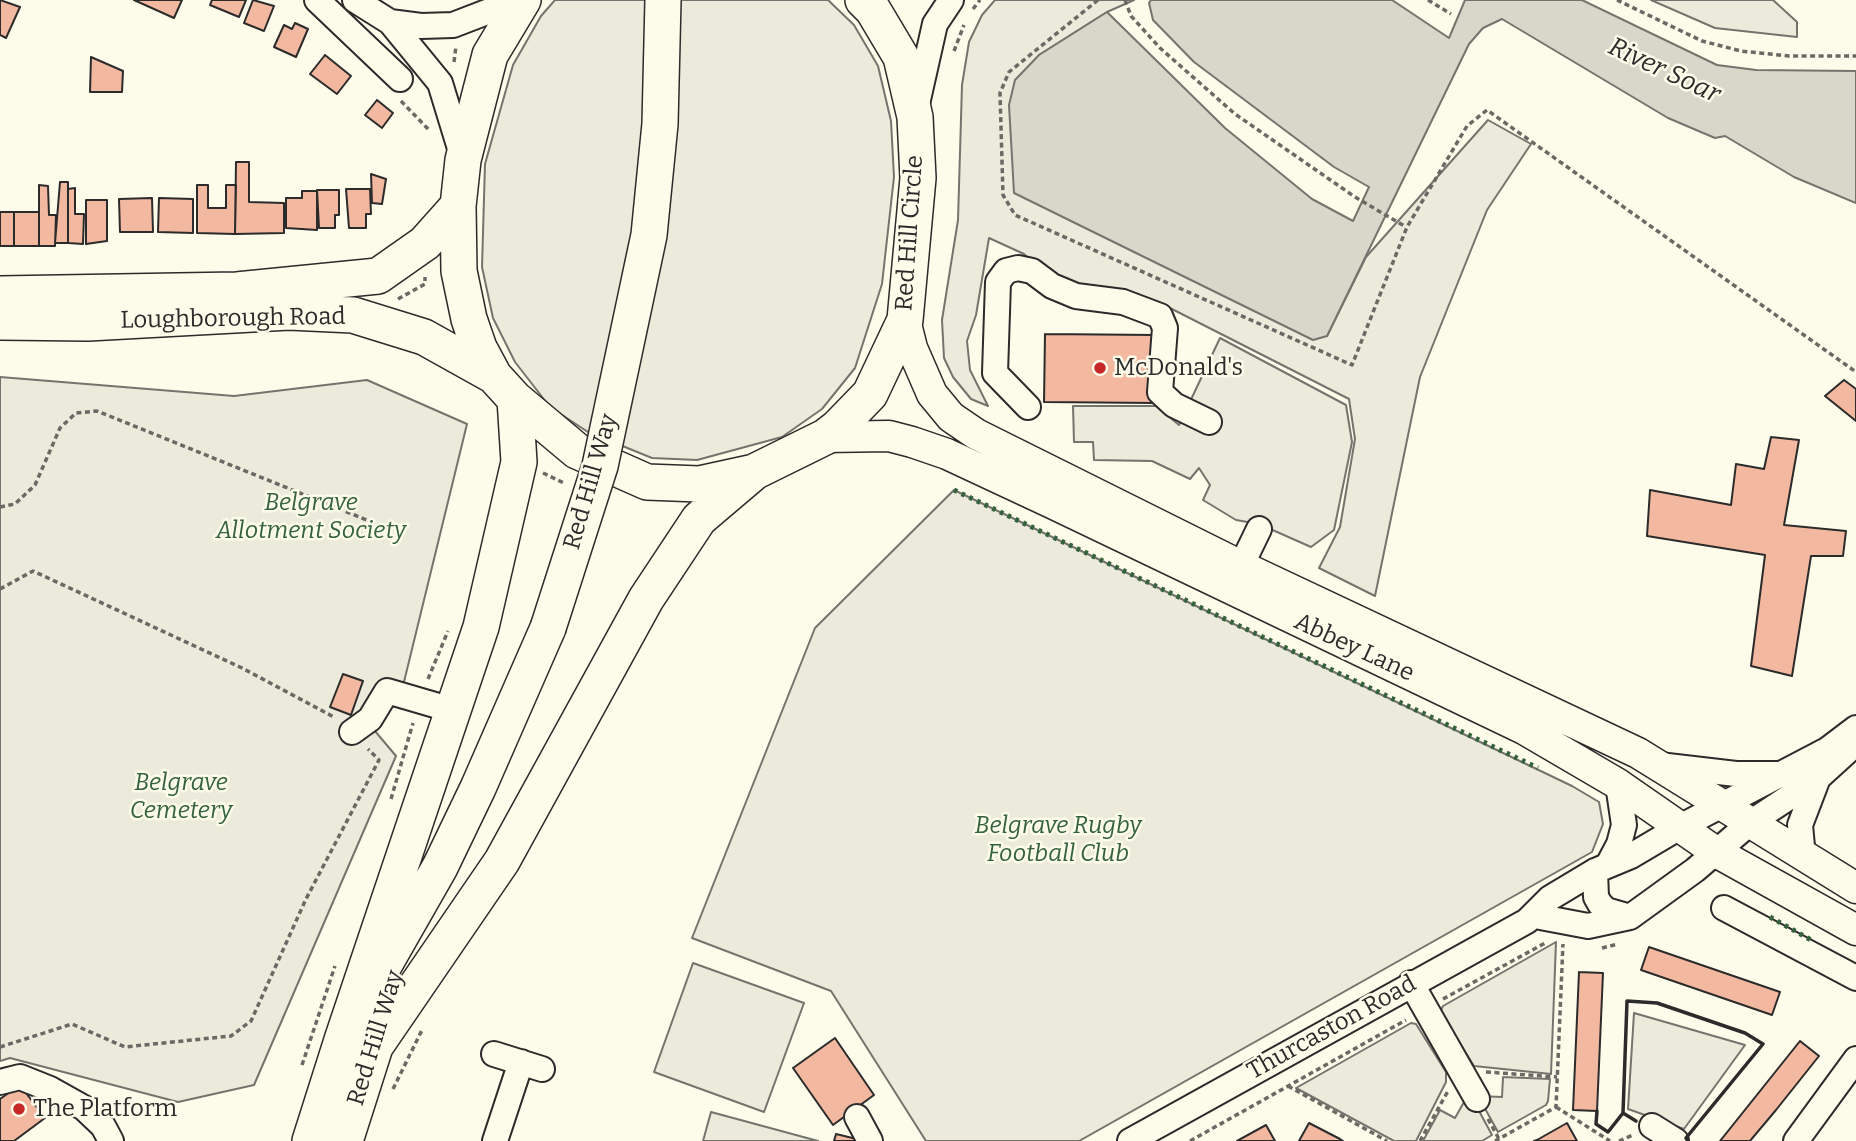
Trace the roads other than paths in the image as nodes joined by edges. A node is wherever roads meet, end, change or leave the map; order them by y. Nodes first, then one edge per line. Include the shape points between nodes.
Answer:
1 (317, 0) edge
2 (355, 0) edge
3 (521, 0) edge
4 (663, 0) edge
5 (863, 0) edge
6 (951, 0) edge
7 (390, 22) junction
8 (392, 65) road end
9 (915, 117) junction
10 (463, 160) junction
11 (458, 206) junction
12 (0, 294) edge
13 (905, 320) junction
14 (0, 322) edge
15 (504, 388) junction
16 (1028, 407) dead end
17 (1209, 422) dead end
18 (825, 438) junction
19 (754, 472) junction
20 (1259, 529) dead end
21 (1241, 566) junction
22 (452, 710) junction
23 (1856, 728) edge
24 (352, 732) road end
25 (1856, 743) edge
26 (1655, 765) junction
27 (1782, 774) junction
28 (1818, 778) junction
29 (1618, 784) junction
30 (1721, 805) junction
31 (1750, 823) junction
32 (1680, 827) junction
33 (1716, 852) junction
34 (1803, 857) junction
35 (1602, 867) junction
36 (1856, 888) edge
37 (1724, 908) dead end
38 (1535, 916) junction
39 (1630, 916) junction
40 (1856, 930) edge
41 (1856, 978) edge
42 (1411, 984) junction
43 (358, 1043) junction
44 (494, 1054) dead end
45 (1856, 1059) edge
46 (0, 1082) edge
47 (1477, 1099) dead end
48 (857, 1117) dead end
49 (1652, 1126) dead end
50 (111, 1141) edge
51 (310, 1141) edge
52 (345, 1141) edge
53 (495, 1141) edge
54 (870, 1141) edge
55 (1130, 1141) edge
56 (1676, 1141) edge
57 (1796, 1141) edge

1 - 8 street
2 - 7 street
3 - 7 street via 453,25
3 - 10 highway, Red Hill Circle via 490,55
4 - 43 highway, Red Hill Way, bridge via 660,124 644,261 600,466 548,628 478,788 404,934
5 - 9 highway, Red Hill Circle via 901,57
6 - 9 street via 935,24
7 - 10 street via 440,83
9 - 13 highway, Red Hill Circle via 918,177
10 - 11 highway, Red Hill Circle
11 - 12 highway, Loughborough Road via 419,248 378,276 237,290
11 - 15 highway, Red Hill Circle via 463,296 479,348
13 - 18 highway, Red Hill Circle via 870,394
13 - 21 main road, Abbey Lane via 921,373 951,417 976,434
14 - 15 highway, Loughborough Road via 88,323 289,312 354,315 424,337
15 - 19 highway, Red Hill Circle via 577,451 647,482 699,484
15 - 22 highway via 519,462 481,627
16 - 17 street via 995,373 998,282 1006,271 1018,268 1076,296 1123,302 1160,316 1165,328 1160,392 1174,405
18 - 19 highway, Red Hill Circle
18 - 29 main road, Abbey Lane via 889,436 947,454 1524,729
19 - 43 highway via 699,519 646,599 502,861
20 - 21 street
21 - 26 main road, Abbey Lane
22 - 24 street via 387,691 370,719
22 - 43 highway
23 - 27 street, Thurcaston Road
25 - 28 street
26 - 27 street, Thurcaston Road
26 - 30 main road, Abbey Lane
27 - 30 street, Thurcaston Road
28 - 31 street
28 - 34 street via 1800,825
29 - 32 main road, Abbey Lane
29 - 35 street via 1624,825 1619,845
30 - 31 main road, Abbey Lane
30 - 32 street, Thurcaston Road
31 - 33 street
31 - 34 main road, Abbey Lane
32 - 33 main road, Abbey Lane
32 - 35 street, Thurcaston Road
33 - 39 street
33 - 40 main road, Abbey Lane
34 - 36 main road, Abbey Lane
35 - 38 street, Thurcaston Road via 1550,898
35 - 39 street via 1596,897 1600,904
37 - 41 street
38 - 39 street via 1588,926
38 - 42 street, Thurcaston Road
42 - 47 street
42 - 55 street, Thurcaston Road
43 - 51 highway, Red Hill Way
43 - 52 highway, Red Hill Way
44 - 53 street via 532,1065
45 - 57 street
46 - 50 street via 20,1077 50,1088 84,1108
48 - 54 street
49 - 56 street

